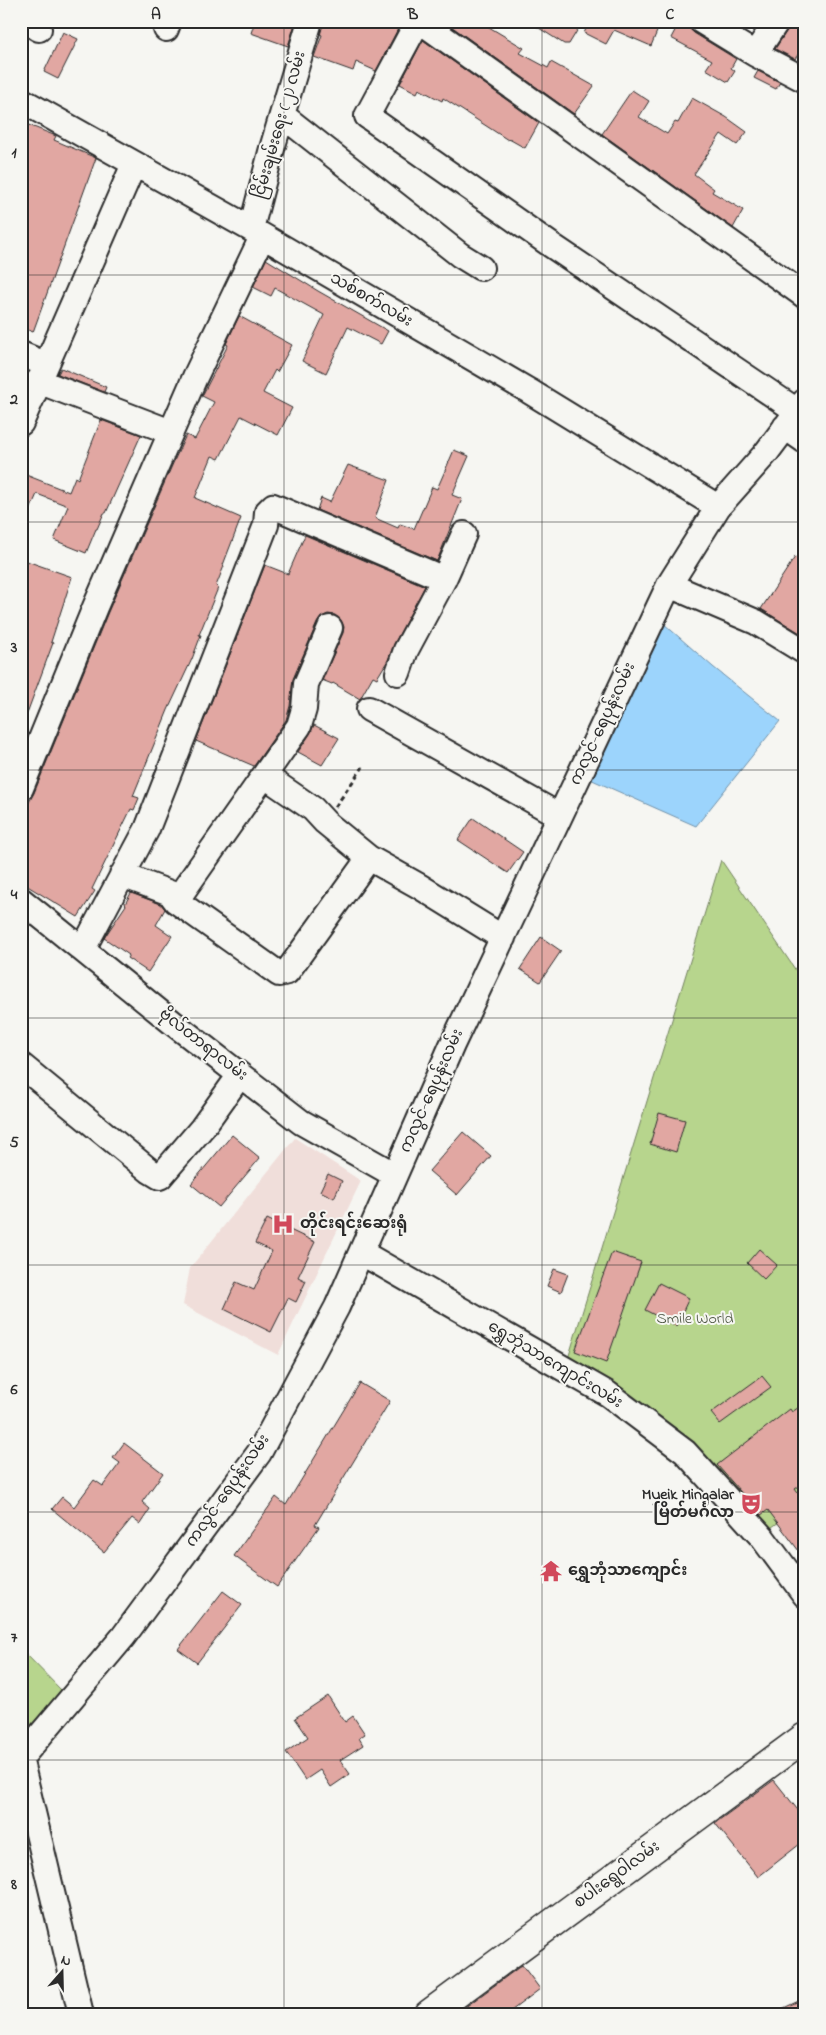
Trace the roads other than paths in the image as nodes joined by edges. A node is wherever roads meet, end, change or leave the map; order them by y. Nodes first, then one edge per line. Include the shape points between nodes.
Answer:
1 (310, 21) edge
2 (419, 21) edge
3 (701, 21) edge
4 (777, 21) edge
5 (755, 54) junction
6 (805, 80) edge
7 (21, 100) edge
8 (282, 115) junction
9 (134, 164) junction
10 (257, 233) junction
11 (481, 268) dead end
12 (805, 296) edge
13 (21, 354) edge
14 (42, 373) junction
15 (796, 413) edge
16 (21, 423) edge
17 (171, 432) junction
18 (805, 441) edge
19 (718, 507) junction
20 (464, 534) dead end
21 (444, 579) junction
22 (669, 584) junction
23 (330, 628) dead end
24 (805, 652) edge
25 (398, 673) dead end
26 (369, 709) dead end
27 (265, 776) junction
28 (21, 788) edge
29 (560, 816) junction
30 (369, 858) junction
31 (122, 875) junction
32 (21, 900) edge
33 (176, 901) junction
34 (502, 938) junction
35 (83, 949) junction
36 (21, 1066) edge
37 (240, 1075) junction
38 (395, 1175) junction
39 (362, 1252) junction
40 (805, 1595) edge
41 (805, 1737) edge
42 (21, 1758) edge
43 (21, 1762) edge
44 (81, 2014) edge
45 (429, 2014) edge

1 - 8 street, ငြိမ်းချမ်းရေး (၂) လမ်း
2 - 12 street
2 - 15 street via 367,116
3 - 5 street
4 - 5 street
5 - 6 street
7 - 9 street, သစ်စက်လမ်း
8 - 10 street, ငြိမ်းချမ်းရေး (၂) လမ်း
8 - 11 street
9 - 10 street, သစ်စက်လမ်း
9 - 14 street
10 - 17 street, ငြိမ်းချမ်းရေး (၂) လမ်း
10 - 19 street, သစ်စက်လမ်း
13 - 14 street
14 - 16 street
14 - 17 street
15 - 18 street
15 - 19 street, ကလွင်-ရေပုန်းလမ်း
17 - 28 street, ငြိမ်းချမ်းရေး (၂) လမ်း
19 - 22 street, ကလွင်-ရေပုန်းလမ်း
20 - 21 street
21 - 25 street via 406,650
21 - 31 street via 272,506 147,828
22 - 24 street via 756,622
22 - 29 street, ကလွင်-ရေပုန်းလမ်း
23 - 27 street via 306,684 300,726
26 - 29 street
27 - 30 street via 313,809
27 - 33 street
29 - 34 street, ကလွင်-ရေပုန်းလမ်း
30 - 33 street via 287,972 279,974
30 - 34 street
31 - 33 street via 170,893
31 - 35 street
32 - 35 street, ဗိုလ်တာရာလမ်း
34 - 38 street, ကလွင်-ရေပုန်းလမ်း
35 - 37 street, ဗိုလ်တာရာလမ်း
36 - 37 street via 160,1176 202,1128
37 - 38 street, ဗိုလ်တာရာလမ်း via 301,1122
38 - 39 street, ကလွင်-ရေပုန်းလမ်း
39 - 40 street, ရွှေဘုံသာကျောင်းလမ်း via 608,1394 685,1452 762,1537
39 - 42 street, ကလွင်-ရေပုန်းလမ်း via 337,1307 259,1453 123,1637
41 - 45 main road, စပါးရွေဝါလမ်း
43 - 44 street

